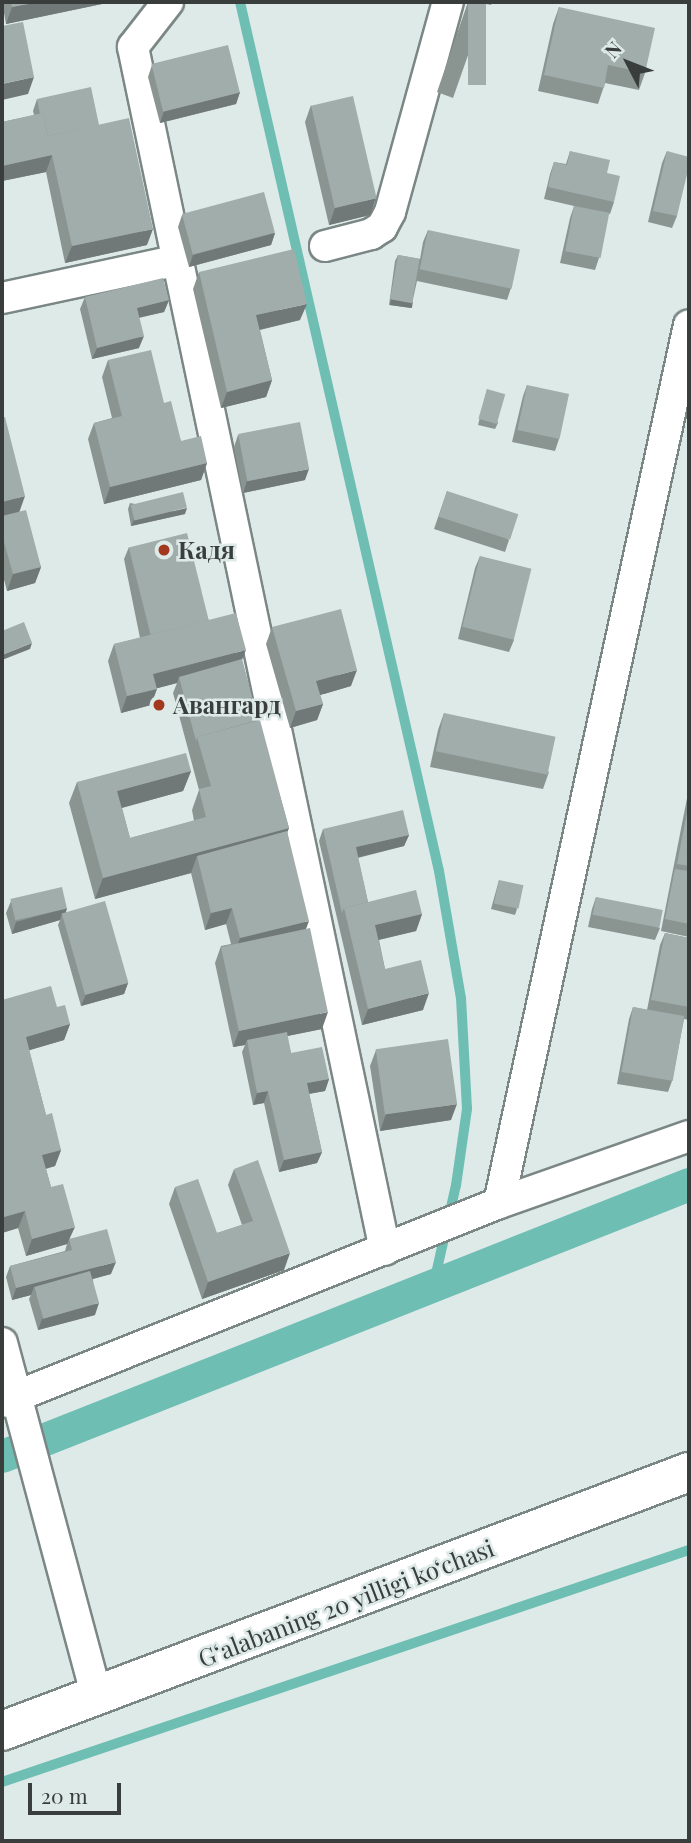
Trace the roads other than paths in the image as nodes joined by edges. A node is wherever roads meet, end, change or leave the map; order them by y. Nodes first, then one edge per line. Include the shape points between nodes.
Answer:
1 (168, 2) edge
2 (448, 2) edge
3 (325, 246) dead end
4 (175, 261) junction
5 (2, 298) edge
6 (689, 325) edge
7 (689, 1136) edge
8 (499, 1203) junction
9 (385, 1250) junction
10 (2, 1343) edge
11 (8, 1399) edge
12 (689, 1472) edge
13 (97, 1698) junction
14 (2, 1731) edge

1 - 4 street via 133,47
2 - 3 street via 390,212 382,227 371,234
4 - 5 street
4 - 9 street
6 - 8 street
7 - 8 street
8 - 9 street
9 - 11 street
10 - 11 street
11 - 13 street via 46,1509
12 - 13 main road, Gʻalabaning 20 yilligi koʻchasi
13 - 14 main road, Gʻalabaning 20 yilligi koʻchasi

